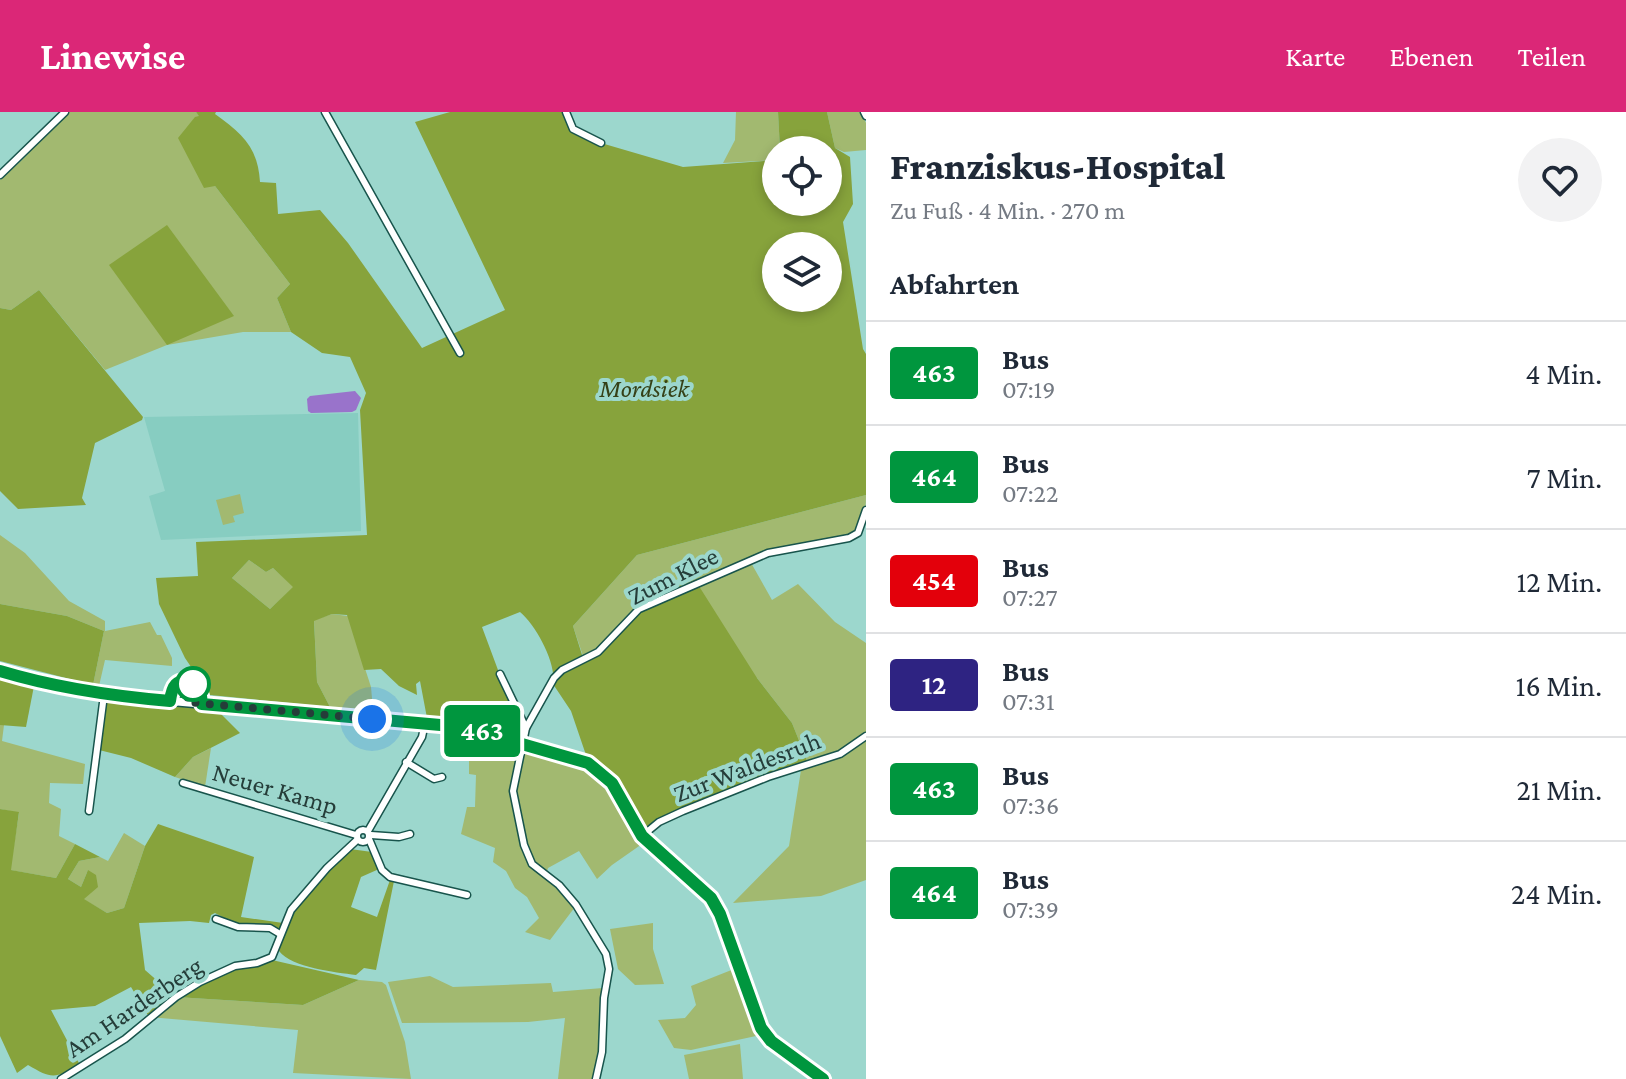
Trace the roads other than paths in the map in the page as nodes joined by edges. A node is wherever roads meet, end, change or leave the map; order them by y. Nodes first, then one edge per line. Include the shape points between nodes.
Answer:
1 (65, 112) edge
2 (325, 112) edge
3 (566, 112) edge
4 (601, 143) dead end
5 (0, 175) edge
6 (460, 353) dead end
7 (866, 510) edge
8 (0, 671) edge
9 (500, 674) dead end
10 (104, 695) junction
11 (425, 723) junction
12 (526, 728) junction
13 (866, 736) edge
14 (522, 743) junction
15 (406, 762) junction
16 (442, 777) dead end
17 (183, 783) dead end
18 (89, 811) dead end
19 (410, 834) dead end
20 (370, 835) junction
21 (642, 836) junction
22 (357, 837) junction
23 (467, 895) dead end
24 (216, 919) dead end
25 (280, 934) junction
26 (61, 1079) edge
27 (596, 1079) edge
28 (824, 1079) edge

1 - 5 street
2 - 6 street
3 - 4 street via 573,129
7 - 12 street, Zum Klee via 858,533 849,538 768,553 639,609 598,652 554,678
8 - 10 street
9 - 12 street
10 - 11 street
10 - 18 street
11 - 14 street via 480,730
11 - 15 street
12 - 14 street, Zum Klee
13 - 21 street, Zur Waldesruh via 840,754 683,811
14 - 21 street via 599,770
14 - 27 street, Zum Klee via 513,791 524,845 532,864 576,905 606,954 609,969
15 - 16 street via 434,779
15 - 20 street
17 - 22 street, Neuer Kamp
19 - 20 street
20 - 22 street
20 - 23 street via 382,870 390,877
21 - 28 street via 711,898 761,1028
22 - 25 street, Am Harderberg via 291,910
24 - 25 street
25 - 26 street, Am Harderberg via 269,959 235,966 200,982

